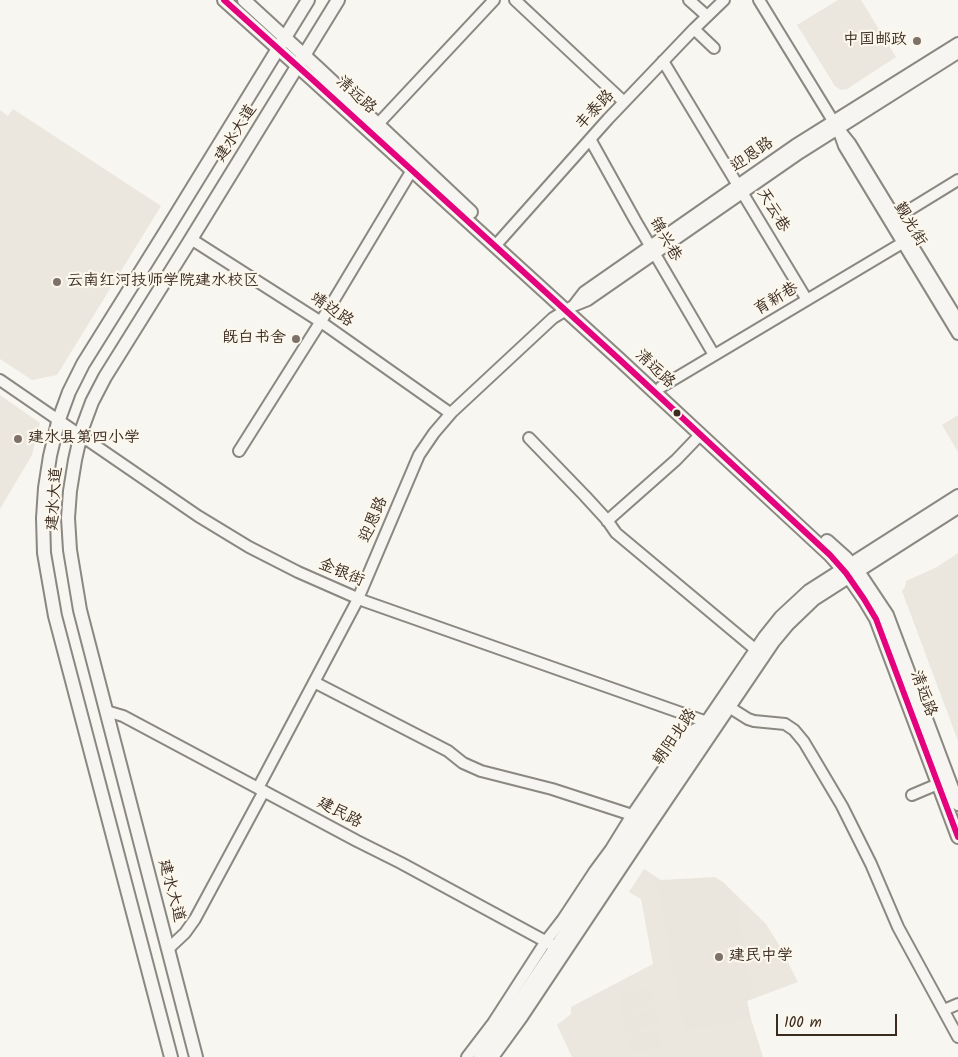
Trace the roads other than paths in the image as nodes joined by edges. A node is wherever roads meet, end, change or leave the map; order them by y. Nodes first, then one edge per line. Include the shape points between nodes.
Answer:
1 (224, 0) edge
2 (244, 0) edge
3 (308, 0) edge
4 (338, 0) edge
5 (494, 0) edge
6 (515, 0) edge
7 (689, 0) edge
8 (724, 0) edge
9 (760, 0) edge
10 (707, 16) junction
11 (694, 29) junction
12 (282, 43) junction
13 (958, 43) edge
14 (714, 48) dead end
15 (958, 53) edge
16 (301, 61) junction
17 (663, 61) junction
18 (624, 102) junction
19 (378, 124) junction
20 (835, 125) junction
21 (590, 139) junction
22 (412, 170) junction
23 (958, 180) edge
24 (740, 189) junction
25 (896, 218) junction
26 (191, 239) junction
27 (906, 241) junction
28 (498, 243) junction
29 (652, 250) junction
30 (807, 300) junction
31 (570, 308) junction
32 (958, 320) edge
33 (321, 322) junction
34 (958, 334) edge
35 (714, 355) junction
36 (0, 380) edge
37 (661, 387) junction
38 (450, 413) junction
39 (58, 420) junction
40 (81, 435) junction
41 (700, 435) junction
42 (529, 438) dead end
43 (239, 451) dead end
44 (958, 496) edge
45 (958, 507) edge
46 (607, 521) junction
47 (850, 570) junction
48 (358, 598) junction
49 (756, 650) junction
50 (314, 682) junction
51 (729, 707) junction
52 (106, 711) junction
53 (707, 722) junction
54 (938, 784) junction
55 (261, 790) junction
56 (912, 795) dead end
57 (958, 804) edge
58 (632, 815) junction
59 (958, 837) edge
60 (551, 944) junction
61 (168, 949) junction
62 (958, 1004) edge
63 (944, 1010) junction
64 (958, 1037) edge
65 (171, 1057) edge
66 (196, 1057) edge
67 (467, 1057) edge
68 (480, 1057) edge
69 (492, 1057) edge

1 - 12 main road, 清远路
2 - 12 main road, 清远路
3 - 12 main road, 建水大道
4 - 16 main road, 建水大道
5 - 19 street
6 - 18 street
7 - 10 street
8 - 10 street, 丰泰路
9 - 20 street, 觐光街
10 - 11 street, 丰泰路
11 - 14 street
11 - 17 street, 丰泰路
12 - 16 main road, 清远路
12 - 39 main road, 建水大道 via 83,364
13 - 20 street, 迎恩路
15 - 20 street, 迎恩路
16 - 19 main road, 清远路
16 - 22 main road, 清远路
16 - 26 main road, 建水大道
17 - 18 street, 丰泰路
17 - 24 street, 天云巷
18 - 21 street, 丰泰路
19 - 28 main road, 清远路
20 - 24 street, 迎恩路 via 795,146
20 - 25 street, 觐光街 via 850,142
20 - 27 street, 觐光街 via 844,146
21 - 28 street, 丰泰路
21 - 29 street, 锦兴巷
22 - 28 main road, 清远路
22 - 33 street
23 - 25 street
24 - 29 street, 迎恩路
24 - 30 street, 天云巷
25 - 27 street, 觐光街
26 - 33 street, 靖边路
26 - 40 main road, 建水大道 via 105,376
27 - 30 street, 育新巷
27 - 32 street, 觐光街
27 - 34 street, 觐光街
28 - 31 main road, 清远路
29 - 31 street, 迎恩路 via 588,300
29 - 35 street, 锦兴巷
30 - 35 street, 育新巷
31 - 37 main road, 清远路
31 - 38 street, 迎恩路 via 553,318
31 - 41 main road, 清远路
33 - 38 street, 靖边路
33 - 43 street
35 - 37 street, 育新巷
36 - 39 street, 金银街
37 - 47 main road, 清远路 via 846,558
38 - 48 street, 迎恩路 via 419,455
39 - 40 street, 金银街
39 - 65 main road, 建水大道 via 43,510 44,553 51,593
40 - 48 street, 金银街 via 240,542
40 - 52 main road, 建水大道 via 70,498 70,550 80,610
41 - 46 street
41 - 47 main road, 清远路
42 - 46 street
44 - 47 main road, 朝阳北路
45 - 47 main road, 朝阳北路
46 - 49 street via 616,533
47 - 49 main road, 朝阳北路 via 809,591 781,617
47 - 51 main road, 朝阳北路 via 788,624
47 - 54 main road, 清远路 via 876,619
47 - 57 main road, 清远路 via 887,615
48 - 50 street, 迎恩路
48 - 53 street, 金银街
49 - 53 main road, 朝阳北路
50 - 55 street, 迎恩路
50 - 58 street via 448,751 480,771 552,789
51 - 63 street via 754,721 785,724 804,742 842,806 898,927
51 - 69 main road, 朝阳北路
52 - 55 street, 建民路 via 123,716
52 - 61 main road, 建水大道
53 - 58 street via 688,733
53 - 60 main road, 朝阳北路
54 - 56 street
54 - 59 main road, 清远路
55 - 60 street, 建民路
55 - 61 street, 迎恩路 via 195,919
58 - 60 street via 563,919
60 - 67 street
60 - 68 main road, 朝阳北路 via 513,1011
61 - 66 main road, 建水大道
62 - 63 street
63 - 64 street

